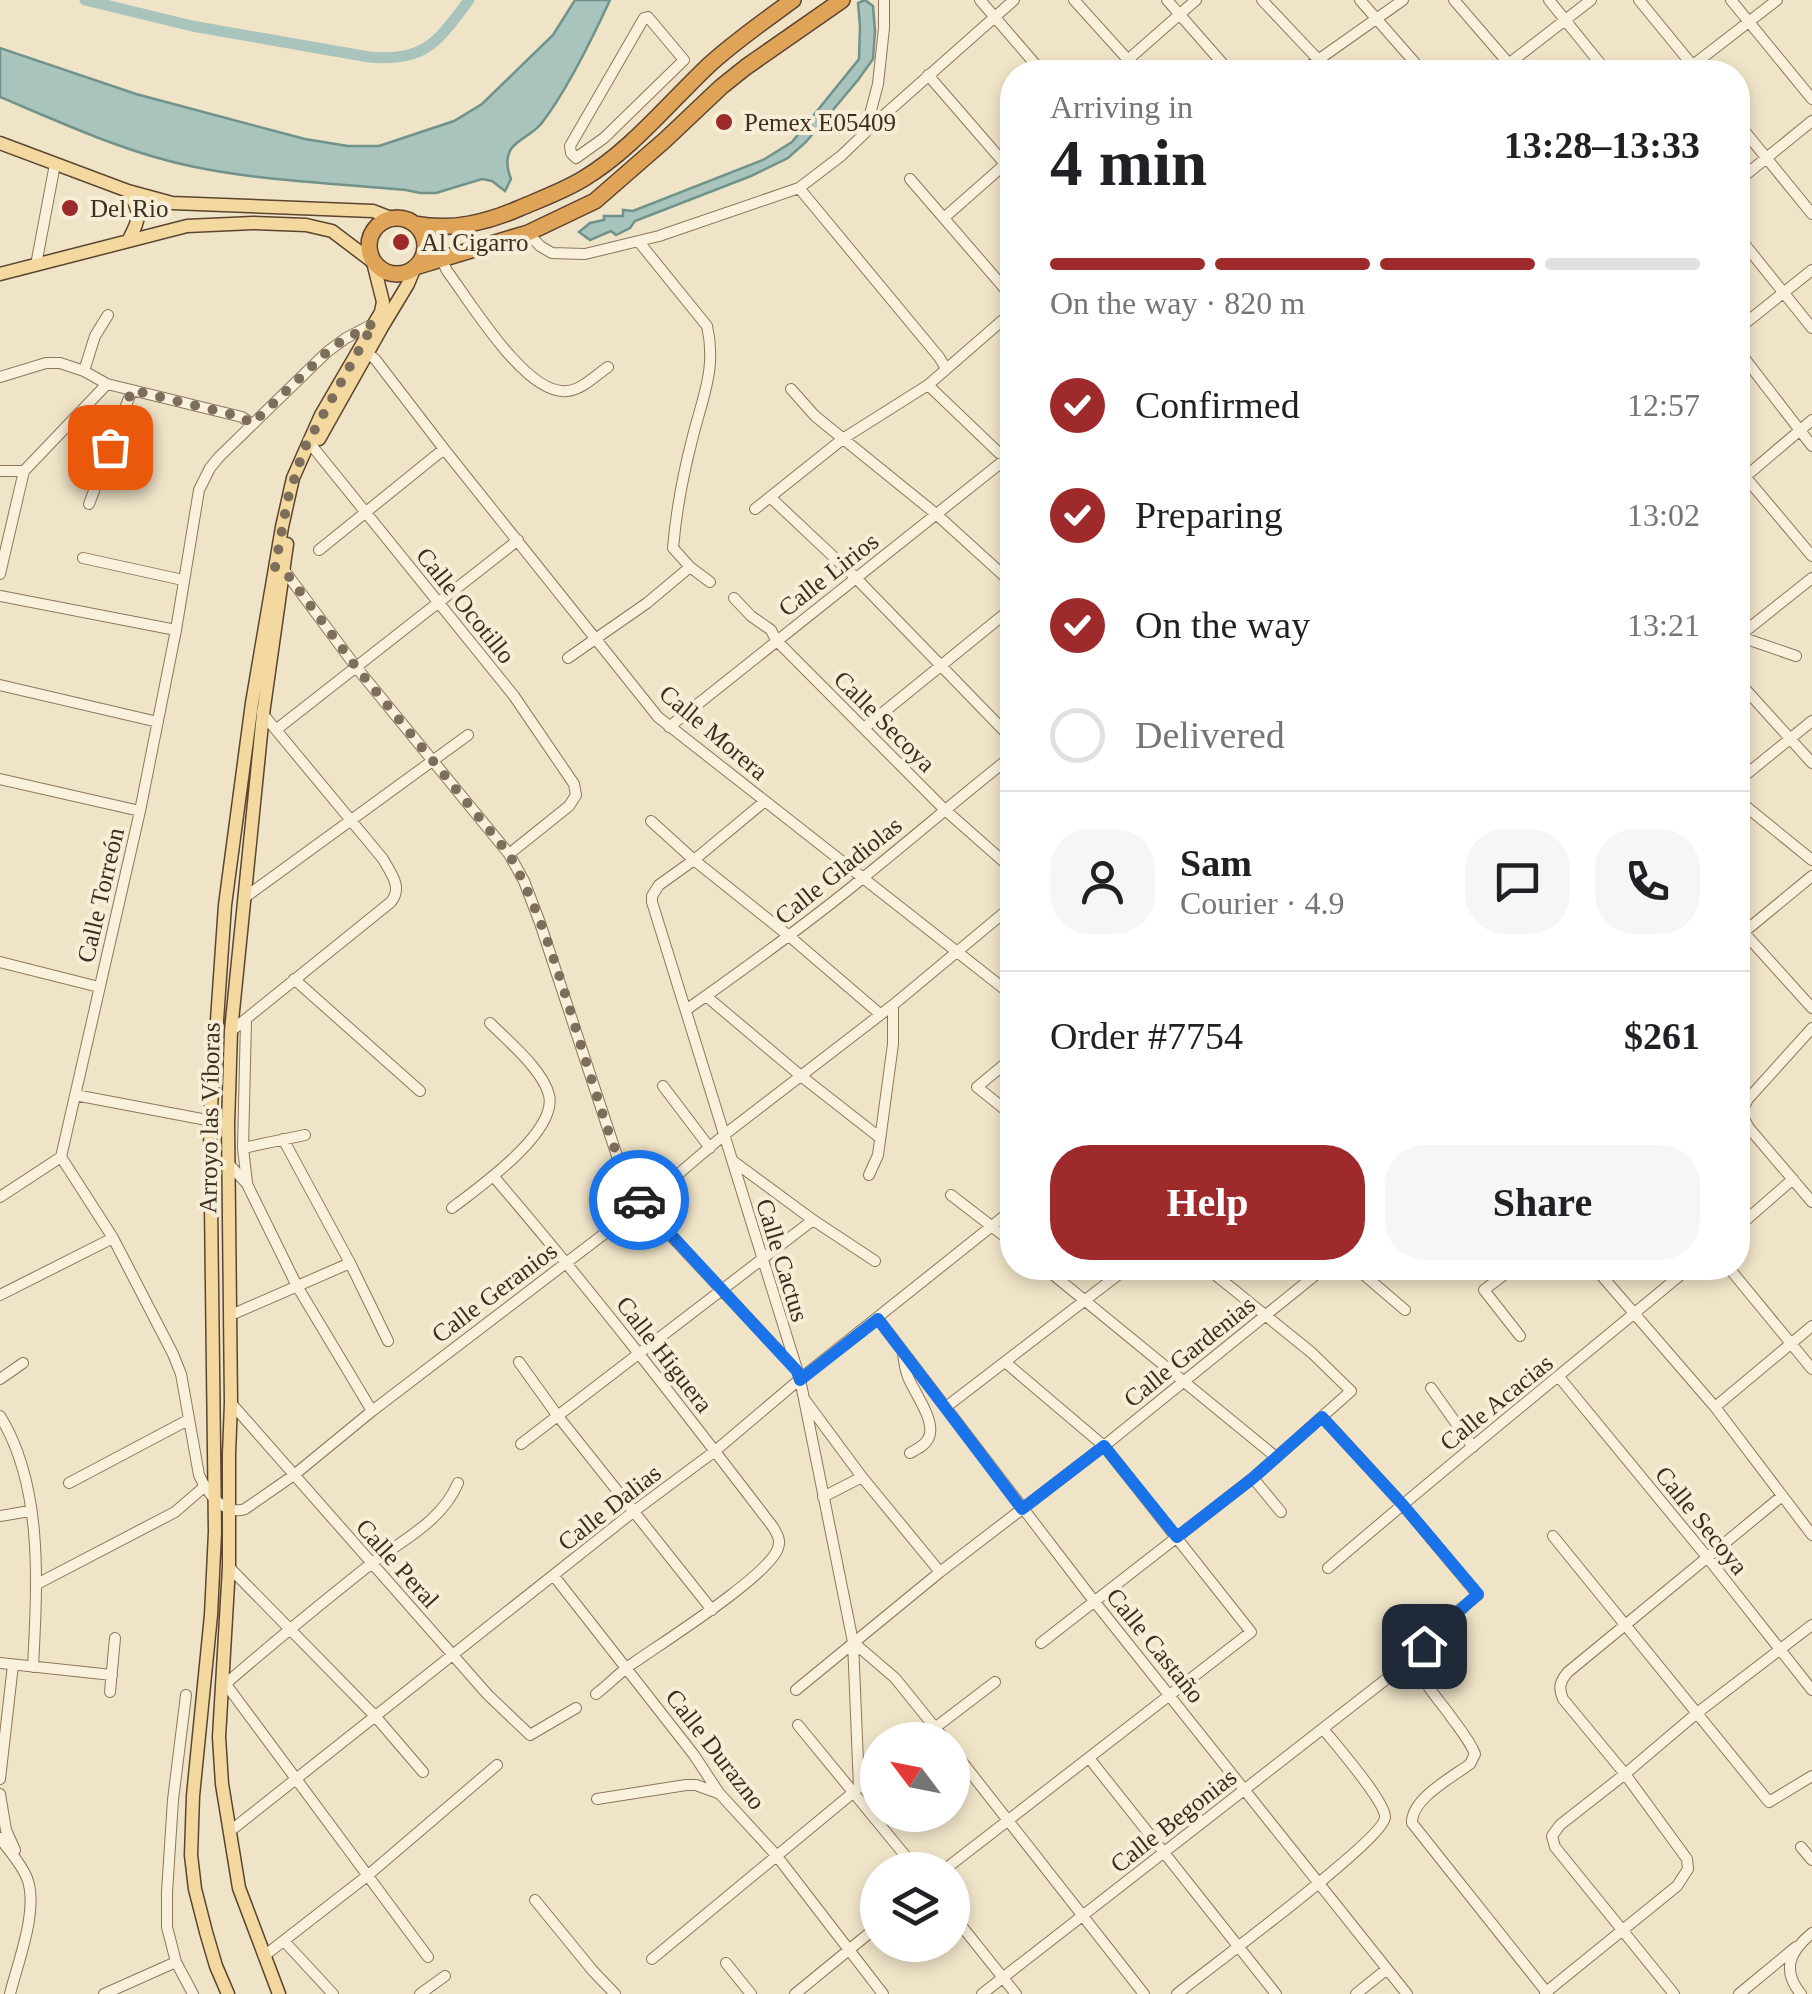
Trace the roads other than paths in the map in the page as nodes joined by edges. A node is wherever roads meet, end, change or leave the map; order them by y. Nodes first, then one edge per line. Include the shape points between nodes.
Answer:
1 (793, 0) edge
2 (842, 0) edge
3 (884, 0) edge
4 (980, 0) edge
5 (1014, 0) edge
6 (1074, 0) edge
7 (1167, 0) edge
8 (1196, 0) edge
9 (1262, 0) edge
10 (1360, 0) edge
11 (1402, 0) edge
12 (1454, 0) edge
13 (1548, 0) edge
14 (1591, 0) edge
15 (1639, 0) edge
16 (1732, 0) edge
17 (1778, 0) edge
18 (1179, 14) junction
19 (648, 17) joint
20 (994, 17) junction
21 (1377, 19) junction
22 (1566, 20) junction
23 (1749, 22) junction
24 (1032, 60) edge
25 (1128, 60) joint
26 (1219, 60) edge
27 (1318, 60) joint
28 (1412, 60) edge
29 (1505, 60) edge
30 (1521, 60) edge
31 (1598, 60) edge
32 (1684, 60) edge
33 (1703, 60) edge
34 (928, 75) junction
35 (1812, 98) edge
36 (673, 101) junction
37 (687, 118) junction
38 (1812, 121) edge
39 (864, 132) junction
40 (1750, 139) edge
41 (0, 143) edge
42 (1000, 154) edge
43 (1765, 158) junction
44 (55, 164) junction
45 (1750, 171) edge
46 (1000, 173) edge
47 (910, 179) dead end
48 (800, 188) junction
49 (128, 191) junction
50 (1812, 214) edge
51 (391, 218) junction
52 (945, 218) junction
53 (416, 224) junction
54 (528, 233) junction
55 (129, 240) junction
56 (639, 242) junction
57 (1750, 251) edge
58 (442, 260) junction
59 (373, 262) junction
60 (36, 265) junction
61 (416, 268) junction
62 (1812, 270) edge
63 (0, 274) edge
64 (1000, 284) edge
65 (1784, 292) junction
66 (108, 316) dead end
67 (1750, 319) edge
68 (1000, 322) edge
69 (378, 325) junction
70 (1812, 328) edge
71 (367, 353) junction
72 (608, 366) dead end
73 (1750, 366) edge
74 (946, 367) junction
75 (84, 371) junction
76 (0, 377) edge
77 (106, 384) junction
78 (928, 385) junction
79 (791, 388) dead end
80 (132, 390) junction
81 (1812, 420) edge
82 (252, 424) junction
83 (1799, 430) junction
84 (844, 438) junction
85 (312, 444) junction
86 (1812, 446) edge
87 (444, 449) junction
88 (1000, 453) edge
89 (1000, 465) edge
90 (1750, 468) edge
91 (0, 471) edge
92 (24, 471) junction
93 (1750, 487) edge
94 (770, 497) junction
95 (90, 504) dead end
96 (755, 508) dead end
97 (365, 511) junction
98 (936, 514) junction
99 (518, 540) junction
100 (319, 550) dead end
101 (1812, 556) edge
102 (84, 558) dead end
103 (690, 567) junction
104 (280, 569) junction
105 (1000, 572) edge
106 (0, 574) edge
107 (856, 577) junction
108 (1812, 578) edge
109 (183, 580) junction
110 (710, 582) dead end
111 (0, 596) edge
112 (734, 598) dead end
113 (438, 603) junction
114 (1000, 618) edge
115 (1750, 627) edge
116 (176, 630) junction
117 (594, 638) junction
118 (776, 640) junction
119 (1750, 641) edge
120 (1796, 656) dead end
121 (568, 658) dead end
122 (942, 664) junction
123 (356, 667) junction
124 (0, 685) edge
125 (1750, 693) edge
126 (252, 703) junction
127 (263, 714) junction
128 (158, 722) junction
129 (1812, 722) edge
130 (1000, 726) edge
131 (669, 727) junction
132 (864, 728) junction
133 (277, 729) junction
134 (468, 735) dead end
135 (1791, 738) junction
136 (434, 760) junction
137 (1812, 763) edge
138 (1000, 765) edge
139 (1750, 771) edge
140 (0, 778) edge
141 (765, 801) junction
142 (944, 809) junction
143 (1750, 810) edge
144 (140, 811) junction
145 (651, 820) dead end
146 (350, 821) junction
147 (509, 854) junction
148 (1000, 858) edge
149 (694, 860) junction
150 (1812, 860) edge
151 (1812, 876) edge
152 (864, 878) junction
153 (244, 898) junction
154 (1000, 915) edge
155 (1750, 923) edge
156 (789, 936) junction
157 (1750, 942) edge
158 (956, 950) junction
159 (0, 962) edge
160 (294, 980) junction
161 (1000, 985) edge
162 (98, 987) junction
163 (706, 996) junction
164 (893, 1005) junction
165 (1812, 1008) edge
166 (686, 1010) junction
167 (880, 1014) junction
168 (246, 1021) junction
169 (490, 1024) dead end
170 (1812, 1028) edge
171 (231, 1032) junction
172 (1000, 1068) edge
173 (801, 1076) junction
174 (663, 1086) dead end
175 (420, 1091) dead end
176 (75, 1095) junction
177 (1750, 1098) edge
178 (1000, 1106) edge
179 (210, 1121) junction
180 (228, 1124) junction
181 (1750, 1129) edge
182 (305, 1134) dead end
183 (724, 1135) junction
184 (879, 1137) junction
185 (283, 1139) junction
186 (243, 1148) junction
187 (710, 1148) junction
188 (61, 1157) junction
189 (732, 1161) junction
190 (228, 1162) junction
191 (869, 1176) dead end
192 (494, 1177) junction
193 (1793, 1180) junction
194 (247, 1184) junction
195 (951, 1195) dead end
196 (0, 1197) edge
197 (1812, 1202) edge
198 (642, 1205) junction
199 (452, 1208) dead end
200 (1750, 1217) edge
201 (812, 1220) junction
202 (1000, 1220) edge
203 (992, 1226) junction
204 (1000, 1232) edge
205 (113, 1238) junction
206 (761, 1259) junction
207 (875, 1261) dead end
208 (567, 1262) junction
209 (350, 1263) junction
210 (1061, 1280) edge
211 (1111, 1280) edge
212 (1222, 1280) edge
213 (1309, 1280) edge
214 (1370, 1280) edge
215 (1497, 1280) edge
216 (1605, 1280) edge
217 (1675, 1280) edge
218 (1739, 1280) edge
219 (297, 1286) junction
220 (722, 1292) junction
221 (0, 1296) edge
222 (1086, 1299) junction
223 (1404, 1310) dead end
224 (1634, 1314) junction
225 (231, 1315) junction
226 (1265, 1315) junction
227 (878, 1319) junction
228 (1812, 1326) edge
229 (1520, 1336) dead end
230 (388, 1341) dead end
231 (1791, 1344) junction
232 (639, 1353) junction
233 (903, 1353) junction
234 (519, 1362) dead end
235 (1005, 1362) junction
236 (23, 1363) dead end
237 (1812, 1370) edge
238 (798, 1375) junction
239 (1559, 1378) junction
240 (0, 1379) edge
241 (1183, 1380) junction
242 (1431, 1388) dead end
243 (803, 1397) junction
244 (231, 1403) junction
245 (1716, 1407) junction
246 (946, 1408) junction
247 (372, 1410) junction
248 (0, 1416) edge
249 (557, 1416) junction
250 (1322, 1417) junction
251 (188, 1420) junction
252 (520, 1444) dead end
253 (1104, 1446) junction
254 (1473, 1447) junction
255 (715, 1450) junction
256 (910, 1453) dead end
257 (1276, 1457) junction
258 (294, 1474) junction
259 (862, 1477) junction
260 (1253, 1478) junction
261 (68, 1483) dead end
262 (458, 1483) dead end
263 (204, 1487) junction
264 (1782, 1496) junction
265 (822, 1497) junction
266 (215, 1499) junction
267 (1402, 1504) junction
268 (1022, 1509) junction
269 (30, 1511) junction
270 (229, 1511) junction
271 (633, 1512) junction
272 (1282, 1512) dead end
273 (0, 1516) edge
274 (1812, 1535) edge
275 (1552, 1536) dead end
276 (1177, 1537) junction
277 (1707, 1557) junction
278 (371, 1564) junction
279 (229, 1567) junction
280 (1328, 1568) dead end
281 (940, 1572) junction
282 (554, 1576) junction
283 (37, 1584) junction
284 (1094, 1601) junction
285 (712, 1610) junction
286 (1625, 1625) junction
287 (1812, 1625) edge
288 (290, 1630) junction
289 (115, 1638) dead end
290 (853, 1642) junction
291 (1041, 1643) dead end
292 (1780, 1649) junction
293 (453, 1654) junction
294 (0, 1662) edge
295 (13, 1664) junction
296 (33, 1667) junction
297 (627, 1668) junction
298 (112, 1675) junction
299 (1390, 1678) dead end
300 (995, 1682) dead end
301 (223, 1685) junction
302 (796, 1690) dead end
303 (1812, 1690) edge
304 (110, 1692) dead end
305 (596, 1694) dead end
306 (186, 1695) dead end
307 (1171, 1695) junction
308 (576, 1708) dead end
309 (1696, 1713) junction
310 (375, 1716) junction
311 (930, 1722) edge
312 (943, 1722) edge
313 (798, 1724) dead end
314 (1324, 1730) junction
315 (1088, 1758) junction
316 (497, 1766) dead end
317 (970, 1771) edge
318 (424, 1772) dead end
319 (1626, 1774) junction
320 (1812, 1776) edge
321 (0, 1779) edge
322 (295, 1779) junction
323 (860, 1787) edge
324 (857, 1789) junction
325 (1245, 1790) junction
326 (0, 1794) edge
327 (719, 1794) junction
328 (596, 1799) dead end
329 (1010, 1820) junction
330 (229, 1832) junction
331 (0, 1838) edge
332 (1801, 1847) dead end
333 (904, 1852) edge
334 (968, 1852) edge
335 (1164, 1852) junction
336 (776, 1854) junction
337 (1812, 1860) edge
338 (26, 1874) junction
339 (366, 1876) junction
340 (1320, 1883) junction
341 (534, 1900) dead end
342 (1084, 1914) junction
343 (1624, 1931) junction
344 (1812, 1933) edge
345 (970, 1936) edge
346 (284, 1940) junction
347 (860, 1941) edge
348 (1237, 1946) junction
349 (1796, 1947) junction
350 (848, 1951) junction
351 (264, 1956) junction
352 (428, 1957) dead end
353 (652, 1959) dead end
354 (176, 1962) junction
355 (726, 1963) dead end
356 (1387, 1969) junction
357 (445, 1976) dead end
358 (1003, 1977) junction
359 (1546, 1993) edge
360 (10, 1994) edge
361 (104, 1994) edge
362 (193, 1994) edge
363 (228, 1994) edge
364 (279, 1994) edge
365 (334, 1994) edge
366 (420, 1994) edge
367 (616, 1994) edge
368 (751, 1994) edge
369 (795, 1994) edge
370 (882, 1994) edge
371 (982, 1994) edge
372 (1016, 1994) edge
373 (1144, 1994) edge
374 (1177, 1994) edge
375 (1276, 1994) edge
376 (1356, 1994) edge
377 (1406, 1994) edge
378 (1674, 1994) edge
379 (1739, 1994) edge
380 (1800, 1994) edge

1 - 36 highway
2 - 37 highway
3 - 39 street via 878,84
4 - 20 street
5 - 20 street
6 - 25 street
7 - 18 street
8 - 18 street
9 - 27 street
10 - 21 street
11 - 21 street
12 - 29 street
13 - 22 street
14 - 22 street
15 - 32 street
16 - 23 street
17 - 23 street
18 - 25 street
18 - 26 street
19 - 19 street via 570,146 576,158 684,60
20 - 24 street
20 - 34 street
21 - 27 street
21 - 28 street
22 - 30 street
22 - 31 street
23 - 33 street
23 - 35 street
34 - 39 street
34 - 42 street
36 - 37 highway
36 - 53 highway via 604,165 560,192 483,222
37 - 54 highway via 596,201
38 - 43 street
39 - 48 street
40 - 43 street
41 - 44 main road
43 - 45 street
43 - 50 street
44 - 49 main road
44 - 60 street
46 - 52 street
47 - 52 street
48 - 56 street
48 - 74 street
49 - 51 main road via 184,204 373,211
49 - 55 main road via 139,214
51 - 53 highway
51 - 59 highway via 370,235
52 - 64 street
53 - 61 highway via 425,246
54 - 56 street via 552,252 570,254
54 - 58 highway
55 - 59 main road via 208,224 306,225 332,231
55 - 60 main road
56 - 103 street via 707,326 712,358 673,544
57 - 65 street
58 - 61 highway
58 - 72 street via 534,380 564,392
59 - 61 highway via 388,273
59 - 69 main road, Arroyo las Víboras via 383,305
60 - 63 main road
61 - 69 main road, Arroyo las Víboras
62 - 65 street
65 - 67 street
65 - 70 street
66 - 75 street
68 - 74 street
69 - 71 main road, Arroyo las Víboras
69 - 82 street, Calle Torreón via 332,347
69 - 85 main road, Arroyo las Víboras
71 - 85 main road, Arroyo las Víboras
71 - 87 street, Calle Morera
73 - 83 street
74 - 78 street
75 - 76 street via 53,362
75 - 77 street
77 - 80 street
77 - 92 street
78 - 84 street
78 - 88 street
79 - 84 street
80 - 82 street
80 - 95 street
81 - 83 street
82 - 109 street, Calle Torreón via 204,478
83 - 86 street
83 - 90 street
84 - 94 street
84 - 98 street
85 - 97 street, Calle Ocotillo
85 - 104 main road, Arroyo las Víboras
87 - 97 street
87 - 99 street, Calle Morera
89 - 98 street, Calle Lirios
91 - 92 street
92 - 106 street
93 - 101 street
94 - 96 street
94 - 107 street
97 - 100 street
97 - 113 street, Calle Ocotillo
98 - 105 street
98 - 107 street, Calle Lirios
99 - 113 street
99 - 117 street, Calle Morera
102 - 109 street
103 - 110 street
103 - 117 street
104 - 123 street
104 - 126 main road, Arroyo las Víboras
104 - 127 main road, Arroyo las Víboras
107 - 118 street, Calle Lirios
107 - 122 street
108 - 115 street
109 - 116 street, Calle Torreón
111 - 116 street
112 - 118 street, Calle Secoya
113 - 123 street
113 - 147 street, Calle Ocotillo via 574,784 569,806
114 - 122 street
116 - 128 street, Calle Torreón
117 - 121 street
117 - 131 street, Calle Morera
118 - 131 street, Calle Lirios
118 - 132 street, Calle Secoya
119 - 120 street
122 - 130 street
122 - 132 street
123 - 133 street
123 - 136 street
124 - 128 street
125 - 135 street
126 - 127 street
126 - 179 main road, Arroyo las Víboras via 225,904
127 - 133 street
127 - 153 main road, Arroyo las Víboras
128 - 144 street, Calle Torreón
129 - 135 street
131 - 141 street, Calle Morera
132 - 142 street, Calle Secoya
133 - 146 street
134 - 136 street
135 - 137 street
135 - 139 street
136 - 146 street
136 - 147 street
138 - 142 street, Calle Gladiolas
140 - 144 street
141 - 149 street
141 - 152 street, Calle Morera
142 - 148 street, Calle Secoya
142 - 152 street, Calle Gladiolas
143 - 150 street
144 - 162 street, Calle Torreón
145 - 149 street
146 - 153 street
146 - 160 street via 383,860 396,896
147 - 198 street via 540,922 618,1160
149 - 156 street
149 - 166 street, Calle Cactus via 652,896
151 - 155 street
152 - 156 street, Calle Gladiolas
152 - 158 street, Calle Morera
153 - 171 main road, Arroyo las Víboras
154 - 158 street, Calle Geranios
156 - 163 street, Calle Gladiolas
156 - 167 street
157 - 165 street
158 - 161 street, Calle Morera
158 - 164 street, Calle Geranios
159 - 162 street
160 - 168 street
160 - 175 street
162 - 176 street, Calle Torreón
163 - 166 street, Calle Gladiolas
163 - 173 street
164 - 167 street, Calle Geranios
164 - 184 street
166 - 183 street, Calle Cactus
167 - 173 street, Calle Geranios
168 - 171 street
168 - 186 street
169 - 192 street via 542,1079 550,1102 545,1120
170 - 177 street
171 - 180 main road, Arroyo las Víboras
172 - 178 street via 976,1087
173 - 183 street, Calle Geranios
173 - 184 street
174 - 187 street
176 - 179 street
176 - 188 street, Calle Torreón
179 - 180 street
179 - 266 main road, Arroyo las Víboras
180 - 190 main road, Arroyo las Víboras
181 - 193 street
182 - 185 street
183 - 187 street, Calle Geranios
183 - 189 street, Calle Cactus
184 - 191 street
185 - 186 street
185 - 209 street
186 - 194 street
187 - 198 street, Calle Geranios
188 - 196 street
188 - 205 street
189 - 201 street
189 - 206 street, Calle Cactus
190 - 194 street
190 - 225 main road, Arroyo las Víboras
192 - 199 street
192 - 208 street, Calle Higuera
193 - 197 street
193 - 200 street
194 - 219 street
195 - 203 street
198 - 208 street, Calle Geranios
198 - 220 street
201 - 206 street
201 - 207 street
202 - 203 street, Calle Dalias
203 - 204 street
203 - 227 street, Calle Dalias
205 - 221 street
205 - 251 street via 173,1354
206 - 220 street
206 - 238 street, Calle Cactus
208 - 232 street, Calle Higuera
208 - 247 street, Calle Geranios
209 - 219 street
209 - 230 street
210 - 222 street
211 - 222 street
212 - 226 street
213 - 226 street, Calle Gardenias
214 - 223 street
215 - 229 street via 1484,1290
216 - 224 street
217 - 224 street, Calle Acacias
218 - 231 street
219 - 225 street
219 - 247 street
220 - 232 street
220 - 238 street
222 - 235 street
222 - 241 street
224 - 239 street, Calle Acacias
224 - 245 street
225 - 244 main road, Arroyo las Víboras
226 - 241 street, Calle Gardenias
226 - 250 street via 1351,1391
227 - 233 street, Calle Castaño
227 - 238 street, Calle Dalias
228 - 231 street
231 - 237 street
231 - 245 street
232 - 249 street
232 - 255 street, Calle Higuera
233 - 246 street, Calle Castaño
233 - 256 street via 930,1429 926,1442
234 - 249 street
235 - 246 street
235 - 253 street
236 - 240 street
238 - 243 street, Calle Cactus
238 - 255 street, Calle Dalias
239 - 254 street, Calle Acacias
239 - 277 street, Calle Secoya
241 - 253 street, Calle Gardenias
241 - 257 street
242 - 254 street
243 - 259 street
243 - 265 street, Calle Cactus
244 - 258 street, Calle Peral
244 - 270 main road, Arroyo las Víboras
245 - 264 street
246 - 268 street, Calle Castaño
247 - 258 street, Calle Geranios
248 - 269 street via 16,1444
249 - 252 street
249 - 271 street
250 - 257 street
250 - 267 street
251 - 261 street
251 - 263 street
253 - 268 street, Calle Gardenias
253 - 276 street
254 - 267 street, Calle Acacias
255 - 271 street, Calle Dalias
255 - 285 street, Calle Higuera via 778,1538 768,1565
257 - 260 street
258 - 270 street, Calle Geranios via 245,1509
258 - 278 street, Calle Peral
259 - 265 street
259 - 281 street
260 - 272 street
260 - 276 street
262 - 278 street via 433,1519
263 - 266 street
263 - 283 street via 175,1512
264 - 274 street
264 - 277 street
265 - 290 street, Calle Cactus
266 - 270 street
266 - 363 main road, Arroyo las Víboras via 191,1854 206,1932
267 - 280 street, Calle Acacias
267 - 359 street via 1478,1594 1431,1637 1420,1666 1475,1754 1420,1801 1411,1816 1414,1828
268 - 281 street, Calle Gardenias
268 - 284 street, Calle Castaño
269 - 273 street
269 - 283 street
270 - 279 main road, Arroyo las Víboras
271 - 282 street, Calle Dalias
271 - 285 street
275 - 286 street
276 - 284 street
276 - 307 street via 1251,1632
277 - 286 street
277 - 292 street, Calle Secoya
278 - 288 street
278 - 293 street, Calle Peral
279 - 288 street
279 - 301 main road, Arroyo las Víboras
281 - 290 street, Calle Gardenias
282 - 293 street, Calle Dalias
282 - 297 street, Calle Durazno
283 - 296 street
284 - 291 street
284 - 307 street, Calle Castaño
285 - 297 street
286 - 309 street
286 - 319 street via 1568,1672 1559,1690
287 - 292 street
288 - 301 street
288 - 310 street
289 - 298 street
290 - 302 street, Calle Gardenias
290 - 311 street via 895,1678
290 - 324 street, Calle Cactus
292 - 303 street, Calle Secoya
292 - 309 street
293 - 308 street, Calle Peral via 530,1734
293 - 310 street, Calle Dalias
294 - 295 street
295 - 296 street
295 - 321 street
296 - 298 street
297 - 305 street
297 - 327 street, Calle Durazno
298 - 304 street
299 - 314 street, Calle Begonias
300 - 312 street
301 - 322 street
301 - 330 main road, Arroyo las Víboras via 220,1737
306 - 354 street via 166,1892
307 - 315 street
307 - 325 street, Calle Castaño
309 - 319 street
309 - 320 street via 1770,1802
310 - 318 street
310 - 322 street, Calle Dalias
313 - 324 street
314 - 325 street, Calle Begonias
314 - 340 street via 1385,1814 1374,1835
315 - 329 street
315 - 335 street
316 - 339 street
317 - 329 street
319 - 343 street via 1688,1869
319 - 343 street via 1560,1825 1552,1841
322 - 330 street, Calle Dalias
322 - 339 street
323 - 324 street
324 - 333 street
324 - 336 street
325 - 335 street, Calle Begonias
325 - 340 street, Calle Castaño
326 - 338 street via 6,1830
327 - 328 street via 686,1786
327 - 336 street, Calle Durazno
329 - 334 street
329 - 342 street
330 - 351 main road, Arroyo las Víboras
331 - 338 street
332 - 337 street
335 - 342 street, Calle Begonias
335 - 348 street
336 - 350 street, Calle Durazno
336 - 353 street
338 - 360 street via 30,1910
339 - 346 street
339 - 352 street
340 - 348 street
340 - 356 street, Calle Castaño
341 - 367 street
342 - 358 street, Calle Begonias
342 - 373 street
343 - 359 street
343 - 378 street
344 - 349 street
345 - 358 street
346 - 351 street
346 - 365 street
347 - 350 street
348 - 374 street
348 - 375 street
349 - 379 street
349 - 380 street via 1789,1970
350 - 369 street
350 - 370 street, Calle Durazno
351 - 364 main road, Arroyo las Víboras
354 - 361 street
354 - 362 street
355 - 368 street
356 - 376 street
356 - 377 street, Calle Castaño
357 - 366 street
358 - 371 street, Calle Begonias
358 - 372 street

